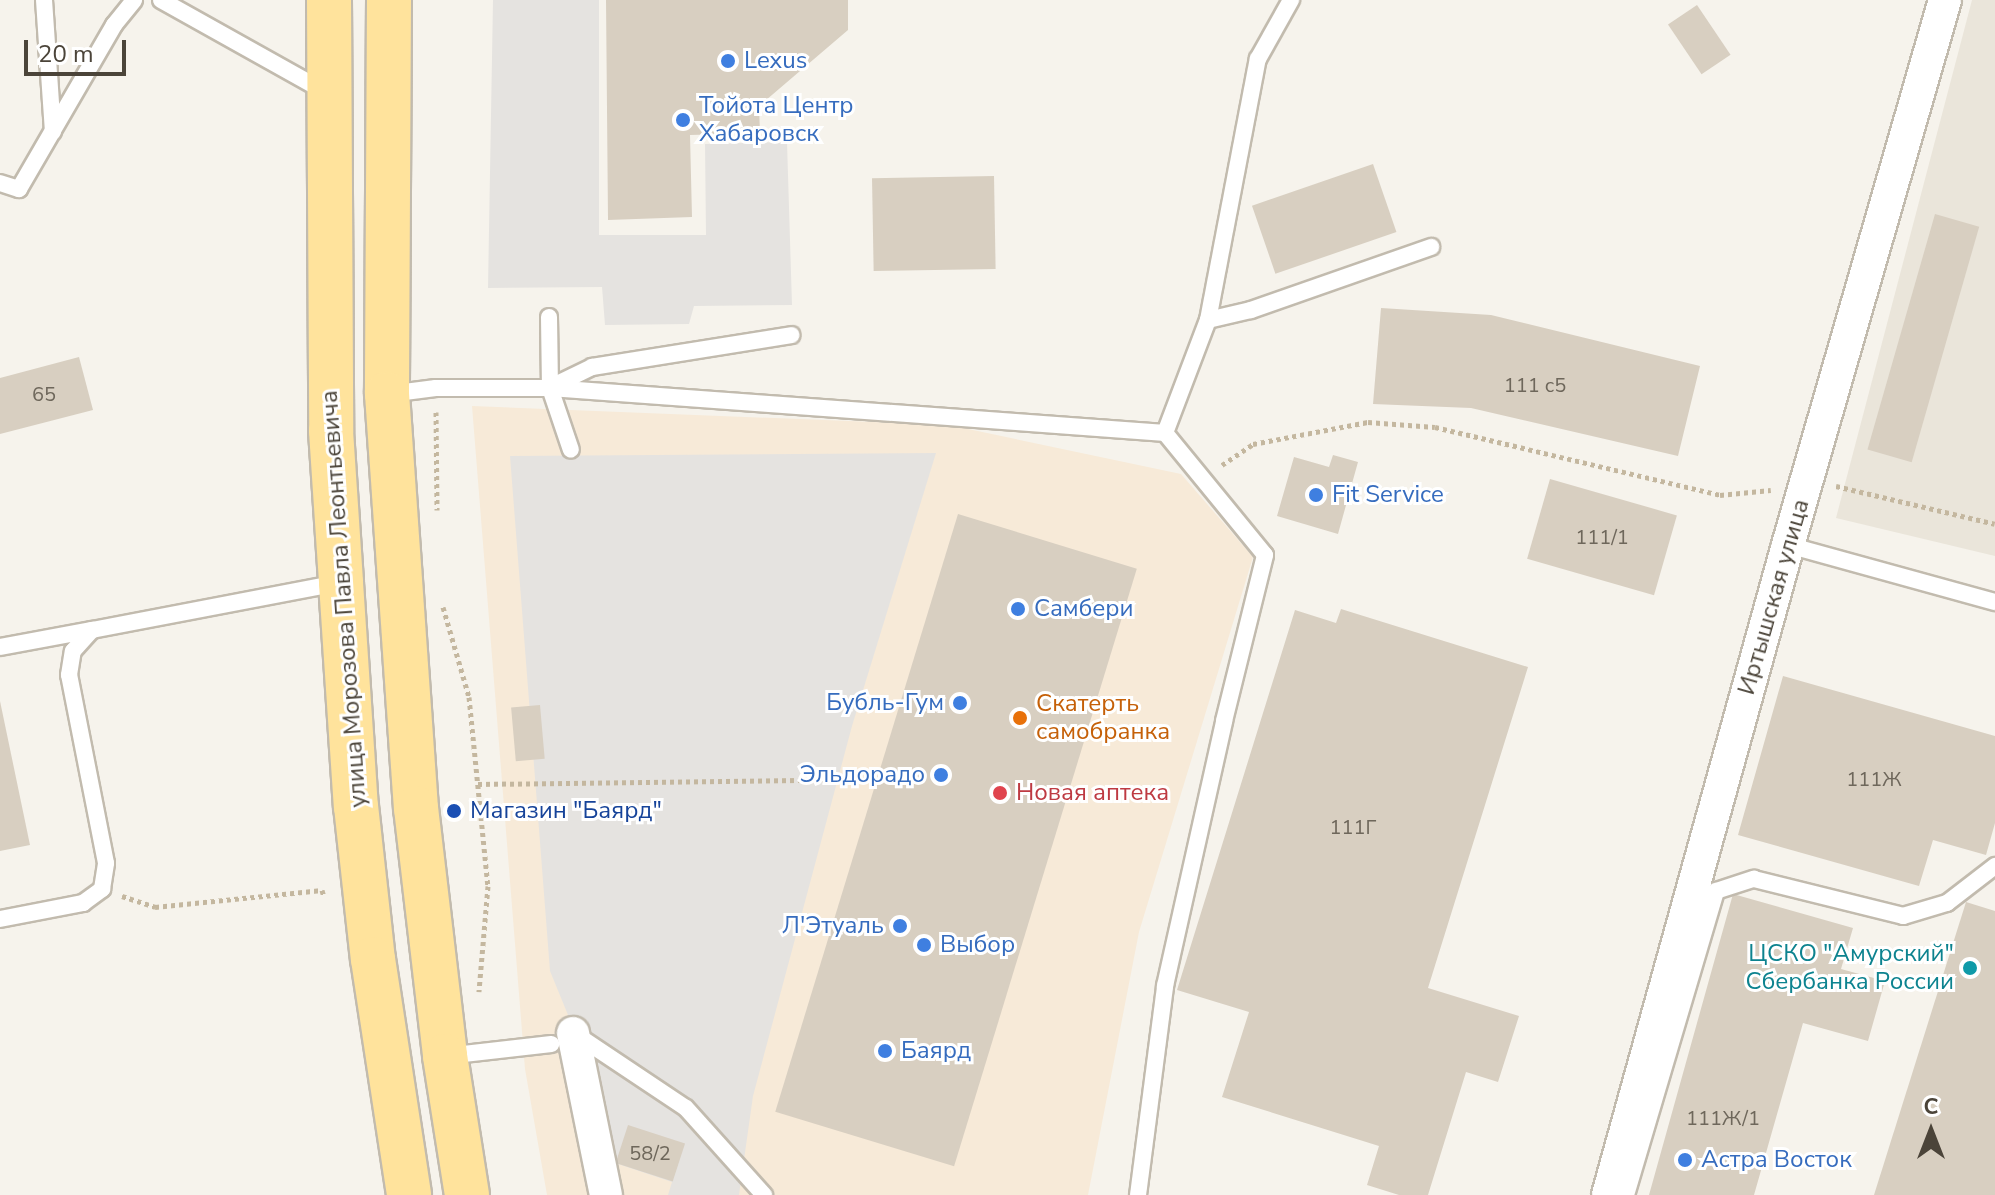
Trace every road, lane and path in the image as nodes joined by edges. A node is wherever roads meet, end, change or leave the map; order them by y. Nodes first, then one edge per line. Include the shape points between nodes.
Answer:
1 (44, 0) edge
2 (134, 0) edge
3 (161, 0) edge
4 (329, 0) edge
5 (389, 0) edge
6 (1291, 0) edge
7 (1945, 0) edge
8 (328, 93) junction
9 (53, 133) junction
10 (0, 183) edge
11 (1431, 247) dead end
12 (549, 317) dead end
13 (1208, 320) junction
14 (791, 335) dead end
15 (436, 388) junction
16 (550, 388) junction
17 (387, 394) junction
18 (1165, 433) junction
19 (571, 450) dead end
20 (1215, 470) dead end
21 (1805, 486) junction
22 (437, 514) dead end
23 (1995, 524) edge
24 (1788, 545) junction
25 (341, 583) junction
26 (441, 600) dead end
27 (1995, 602) edge
28 (92, 630) junction
29 (0, 647) edge
30 (878, 779) dead end
31 (478, 784) junction
32 (1995, 866) edge
33 (102, 889) junction
34 (327, 904) dead end
35 (0, 919) edge
36 (482, 950) dead end
37 (562, 1039) junction
38 (445, 1056) junction
39 (409, 1195) edge
40 (467, 1195) edge
41 (606, 1195) edge
42 (764, 1195) edge
43 (1138, 1195) edge
44 (1608, 1195) edge
45 (1626, 1195) edge

1 - 9 lane
2 - 9 lane via 114,25
3 - 8 lane
4 - 8 main road, улица Морозова Павла Леонтьевича
5 - 17 main road
6 - 13 lane via 1258,59
7 - 21 street, Иртышская улица
8 - 25 main road, улица Морозова Павла Леонтьевича via 331,431
9 - 10 lane via 19,189
11 - 13 lane
12 - 16 lane
13 - 18 lane
14 - 16 lane via 592,367
15 - 16 lane
15 - 17 lane
15 - 22 path
16 - 18 lane
16 - 19 lane
17 - 38 main road via 416,808
18 - 43 lane via 1265,555 1165,986
20 - 21 path via 1253,444 1368,422 1435,427 1720,495
21 - 23 path via 1829,484
21 - 24 street, Иртышская улица
24 - 27 lane
24 - 44 street, Иртышская улица
25 - 28 lane
25 - 39 main road, улица Морозова Павла Леонтьевича via 371,944
26 - 31 path via 469,697
28 - 29 lane
28 - 33 lane via 73,651 69,675 106,863
30 - 31 path
31 - 36 path via 488,886
32 - 45 lane via 1966,895 1903,916 1754,879 1716,891
33 - 34 path via 155,907 322,890
33 - 35 lane via 83,903
37 - 38 lane
37 - 41 street
37 - 42 lane via 686,1108
38 - 40 main road

